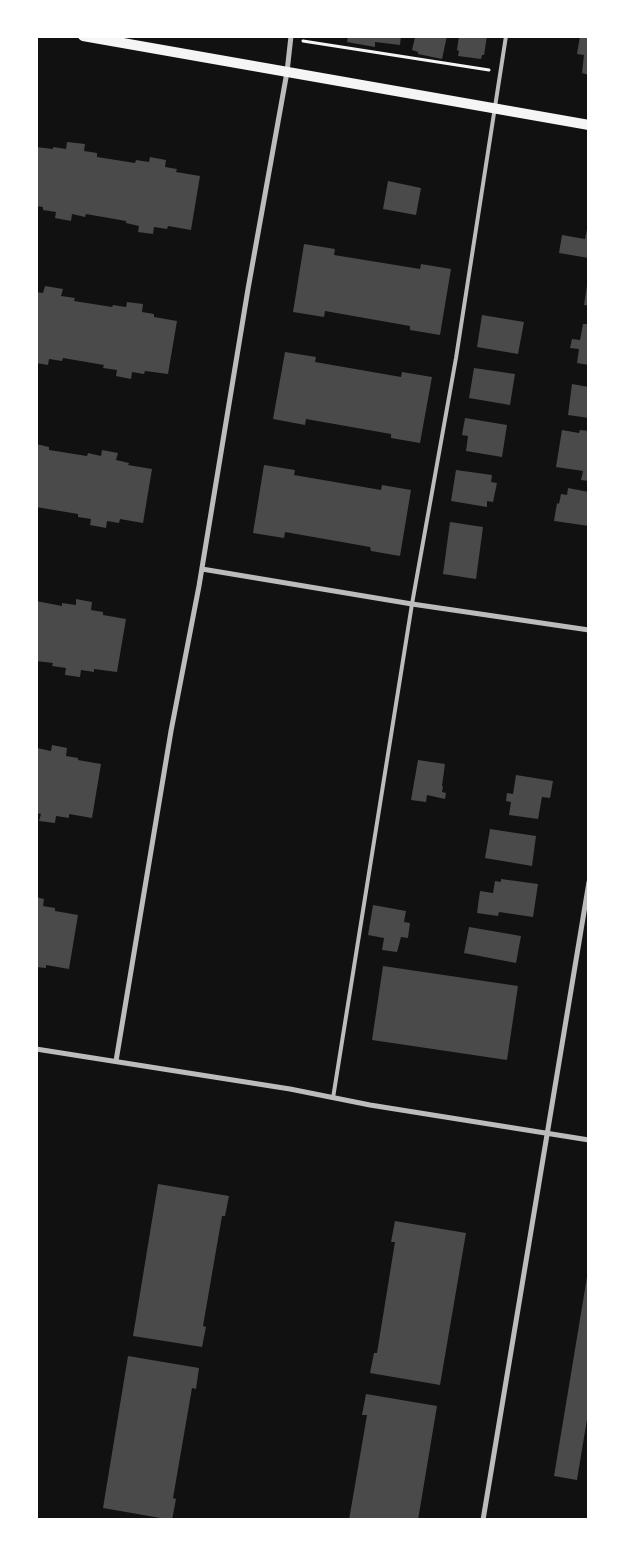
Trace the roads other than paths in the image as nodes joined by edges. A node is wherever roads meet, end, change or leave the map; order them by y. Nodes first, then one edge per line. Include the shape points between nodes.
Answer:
1 (83, 36) edge
2 (506, 36) edge
3 (291, 37) edge
4 (287, 72) junction
5 (496, 109) junction
6 (589, 125) edge
7 (202, 569) junction
8 (412, 604) junction
9 (589, 630) edge
10 (589, 882) edge
11 (36, 1049) edge
12 (116, 1061) junction
13 (333, 1098) junction
14 (546, 1135) junction
15 (589, 1140) edge
16 (483, 1520) edge

1 - 4 main road
2 - 5 lane
3 - 4 street
4 - 5 main road
4 - 7 street
5 - 6 main road
5 - 8 lane
7 - 8 street
7 - 12 street via 171,731
8 - 9 street
8 - 13 lane
10 - 14 street
11 - 12 street
12 - 13 street
13 - 14 street
14 - 15 street
14 - 16 street

